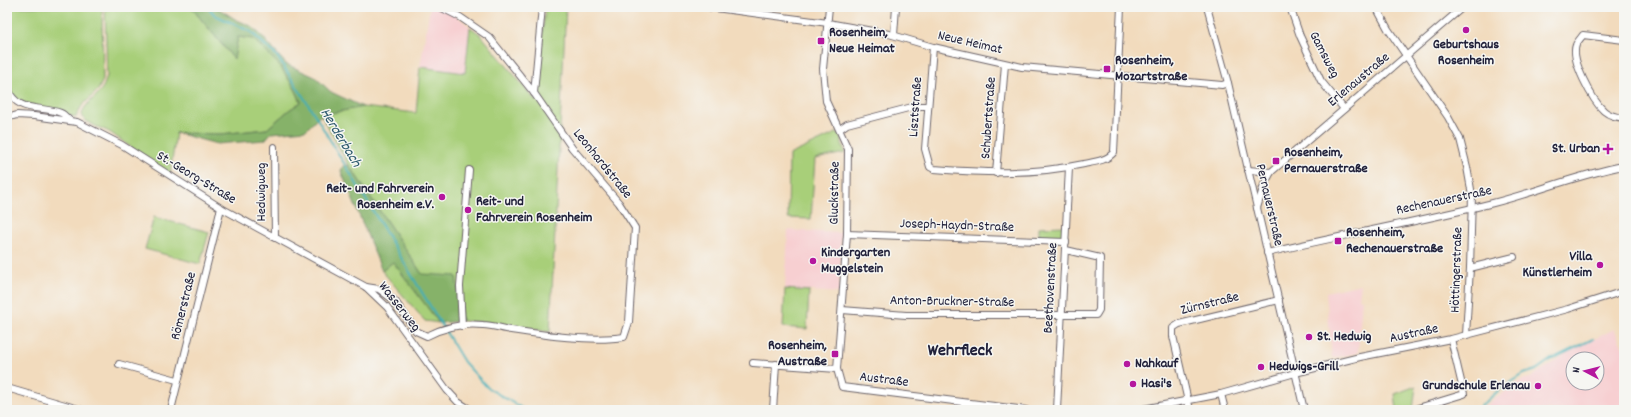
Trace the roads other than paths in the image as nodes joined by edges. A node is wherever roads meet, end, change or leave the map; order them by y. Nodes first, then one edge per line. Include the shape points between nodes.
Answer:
1 (440, 7) edge
2 (542, 7) edge
3 (708, 7) edge
4 (829, 7) edge
5 (896, 7) edge
6 (1121, 7) edge
7 (1207, 7) edge
8 (1290, 7) edge
9 (1376, 7) edge
10 (1464, 7) edge
11 (747, 9) edge
12 (828, 23) junction
13 (894, 35) junction
14 (1624, 40) edge
15 (933, 47) junction
16 (1406, 56) junction
17 (1005, 64) junction
18 (1117, 75) junction
19 (1228, 83) junction
20 (7, 88) edge
21 (534, 94) junction
22 (927, 106) junction
23 (1344, 109) junction
24 (7, 118) edge
25 (1624, 118) edge
26 (70, 121) junction
27 (840, 129) junction
28 (274, 147) dead end
29 (1624, 166) edge
30 (1069, 167) junction
31 (469, 170) dead end
32 (1248, 170) junction
33 (1271, 172) junction
34 (996, 173) junction
35 (221, 208) junction
36 (1257, 208) junction
37 (1471, 209) junction
38 (847, 234) junction
39 (274, 238) junction
40 (1066, 242) junction
41 (1066, 250) junction
42 (1267, 253) junction
43 (1514, 257) dead end
44 (1470, 268) junction
45 (366, 288) junction
46 (1624, 291) edge
47 (1279, 300) junction
48 (842, 310) junction
49 (1062, 315) junction
50 (462, 326) junction
51 (1466, 334) junction
52 (578, 337) joint
53 (1451, 339) junction
54 (753, 363) dead end
55 (119, 364) dead end
56 (776, 364) junction
57 (837, 369) junction
58 (1295, 373) junction
59 (177, 380) junction
60 (7, 388) edge
61 (1221, 394) junction
62 (1188, 400) junction
63 (1418, 408) dead end
64 (82, 410) edge
65 (171, 410) edge
66 (471, 410) edge
67 (773, 410) edge
68 (1021, 410) edge
69 (1058, 410) edge
70 (1138, 410) edge
71 (1190, 410) edge
72 (1225, 410) edge
73 (1304, 410) edge

1 - 21 street, Leonhardstraße via 489,37
2 - 21 street
3 - 11 street, Neue Heimat
4 - 12 street, Gluckstraße
5 - 13 street
6 - 18 street
7 - 19 street, Pernauerstraße
8 - 23 street, Gamsweg via 1321,81
9 - 16 street, Höttingerstraße
10 - 16 street, Erlenaustraße
11 - 12 street, Neue Heimat
12 - 13 street, Neue Heimat
12 - 27 street, Gluckstraße via 823,69 826,101
13 - 15 street, Neue Heimat
14 - 25 street via 1583,35 1575,45 1574,59 1589,90 1603,110 1613,117
15 - 17 street, Neue Heimat
15 - 22 street, Lisztstraße
16 - 23 street, Erlenaustraße
16 - 37 street, Höttingerstraße via 1460,139 1472,195
17 - 18 street, Neue Heimat
17 - 34 street, Schubertstraße
18 - 19 street, Neue Heimat via 1222,85
18 - 30 street via 1114,152 1106,159
19 - 32 street, Pernauerstraße
20 - 26 street via 10,96 24,107 62,113
21 - 52 street, Leonhardstraße via 572,148 619,202 635,228 629,322 624,337 606,340
22 - 27 street via 916,106 847,124
22 - 34 street, Lisztstraße via 925,149 930,167
23 - 33 street, Erlenaustraße
24 - 26 street, St.-Georg-Straße via 17,115
26 - 35 street, St.-Georg-Straße via 109,138
27 - 38 street, Gluckstraße via 848,149
28 - 39 street, Hedwigweg
29 - 37 street, Rechenauerstraße
30 - 34 street via 1024,173
30 - 40 street, Beethovenstraße
31 - 50 street via 460,286
32 - 33 street
32 - 36 street, Pernauerstraße
33 - 36 street, Erlenaustraße
35 - 39 street, St.-Georg-Straße
35 - 59 street, Römerstraße
36 - 42 street, Pernauerstraße
37 - 42 street, Rechenauerstraße
37 - 44 street, Höttingerstraße
38 - 40 street, Joseph-Haydn-Straße
38 - 48 street, Gluckstraße
39 - 45 street, St.-Georg-Straße
40 - 41 street, Beethovenstraße
41 - 49 street, Beethovenstraße
41 - 49 street, Anton-Bruckner-Straße via 1100,258 1099,310 1096,315
42 - 47 street, Pernauerstraße
43 - 44 street
44 - 51 street, Höttingerstraße
45 - 50 street, Wasserweg via 380,289 395,302 416,331 427,336 440,329
45 - 66 street, Wasserweg via 387,307 447,390 458,402
46 - 51 street, Austraße via 1568,309
47 - 58 street, Pernauerstraße
47 - 62 street, Zürnstraße via 1179,324 1174,328 1173,336
48 - 49 street, Anton-Bruckner-Straße via 906,315
48 - 57 street, Gluckstraße
49 - 69 street, Beethovenstraße
50 - 52 street, Wasserweg via 484,325
51 - 53 street, Austraße
53 - 58 street, Austraße
53 - 63 street via 1464,394
54 - 56 street
55 - 59 street
56 - 57 street
56 - 67 street
57 - 68 street, Austraße via 842,387
58 - 61 street, Austraße
58 - 73 street, Pernauerstraße
59 - 65 street, Römerstraße
60 - 64 street
61 - 62 street, Austraße
61 - 72 street
62 - 70 street, Austraße
62 - 71 street

